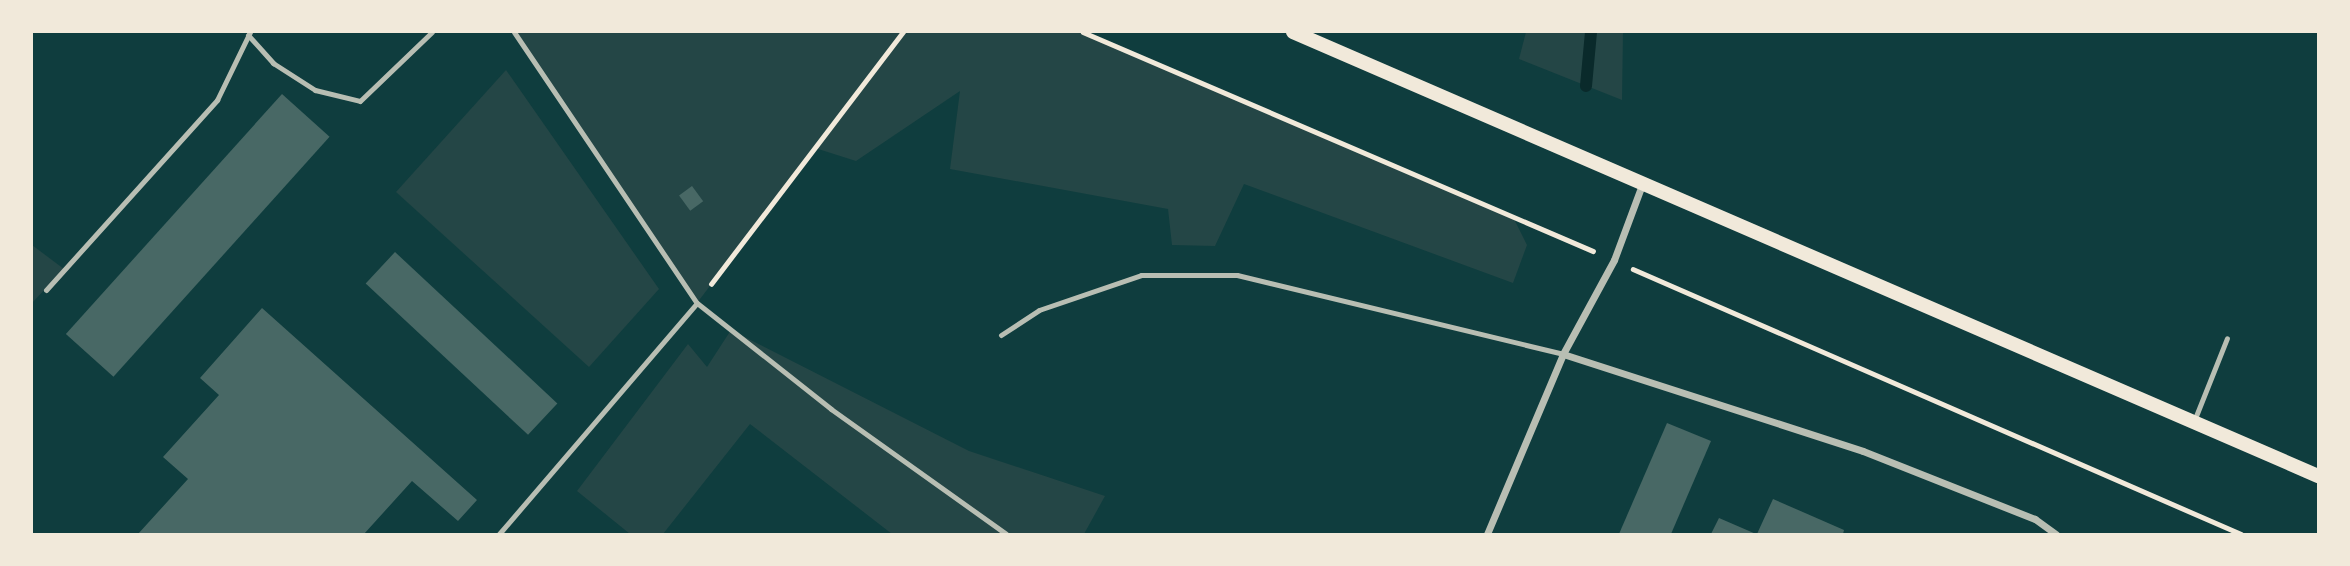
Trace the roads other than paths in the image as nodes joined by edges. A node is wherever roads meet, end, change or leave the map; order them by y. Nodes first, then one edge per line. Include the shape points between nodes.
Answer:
1 (432, 32) edge
2 (514, 32) edge
3 (1293, 32) edge
4 (249, 33) edge
5 (1643, 181) junction
6 (46, 290) dead end
7 (697, 303) junction
8 (1001, 335) dead end
9 (2227, 338) dead end
10 (1563, 354) junction
11 (2194, 421) junction
12 (2319, 476) edge
13 (499, 534) edge
14 (1006, 534) edge
15 (1488, 534) edge
16 (2056, 534) edge

1 - 4 lane via 360,101 315,90 273,63
2 - 7 lane
3 - 5 main road
4 - 6 lane via 217,100
5 - 10 street via 1614,260
5 - 11 main road
7 - 13 lane
7 - 14 lane via 831,409
8 - 10 lane via 1039,310 1141,275 1237,275
9 - 11 lane
10 - 15 street
10 - 16 street via 1863,451 2035,519
11 - 12 main road

